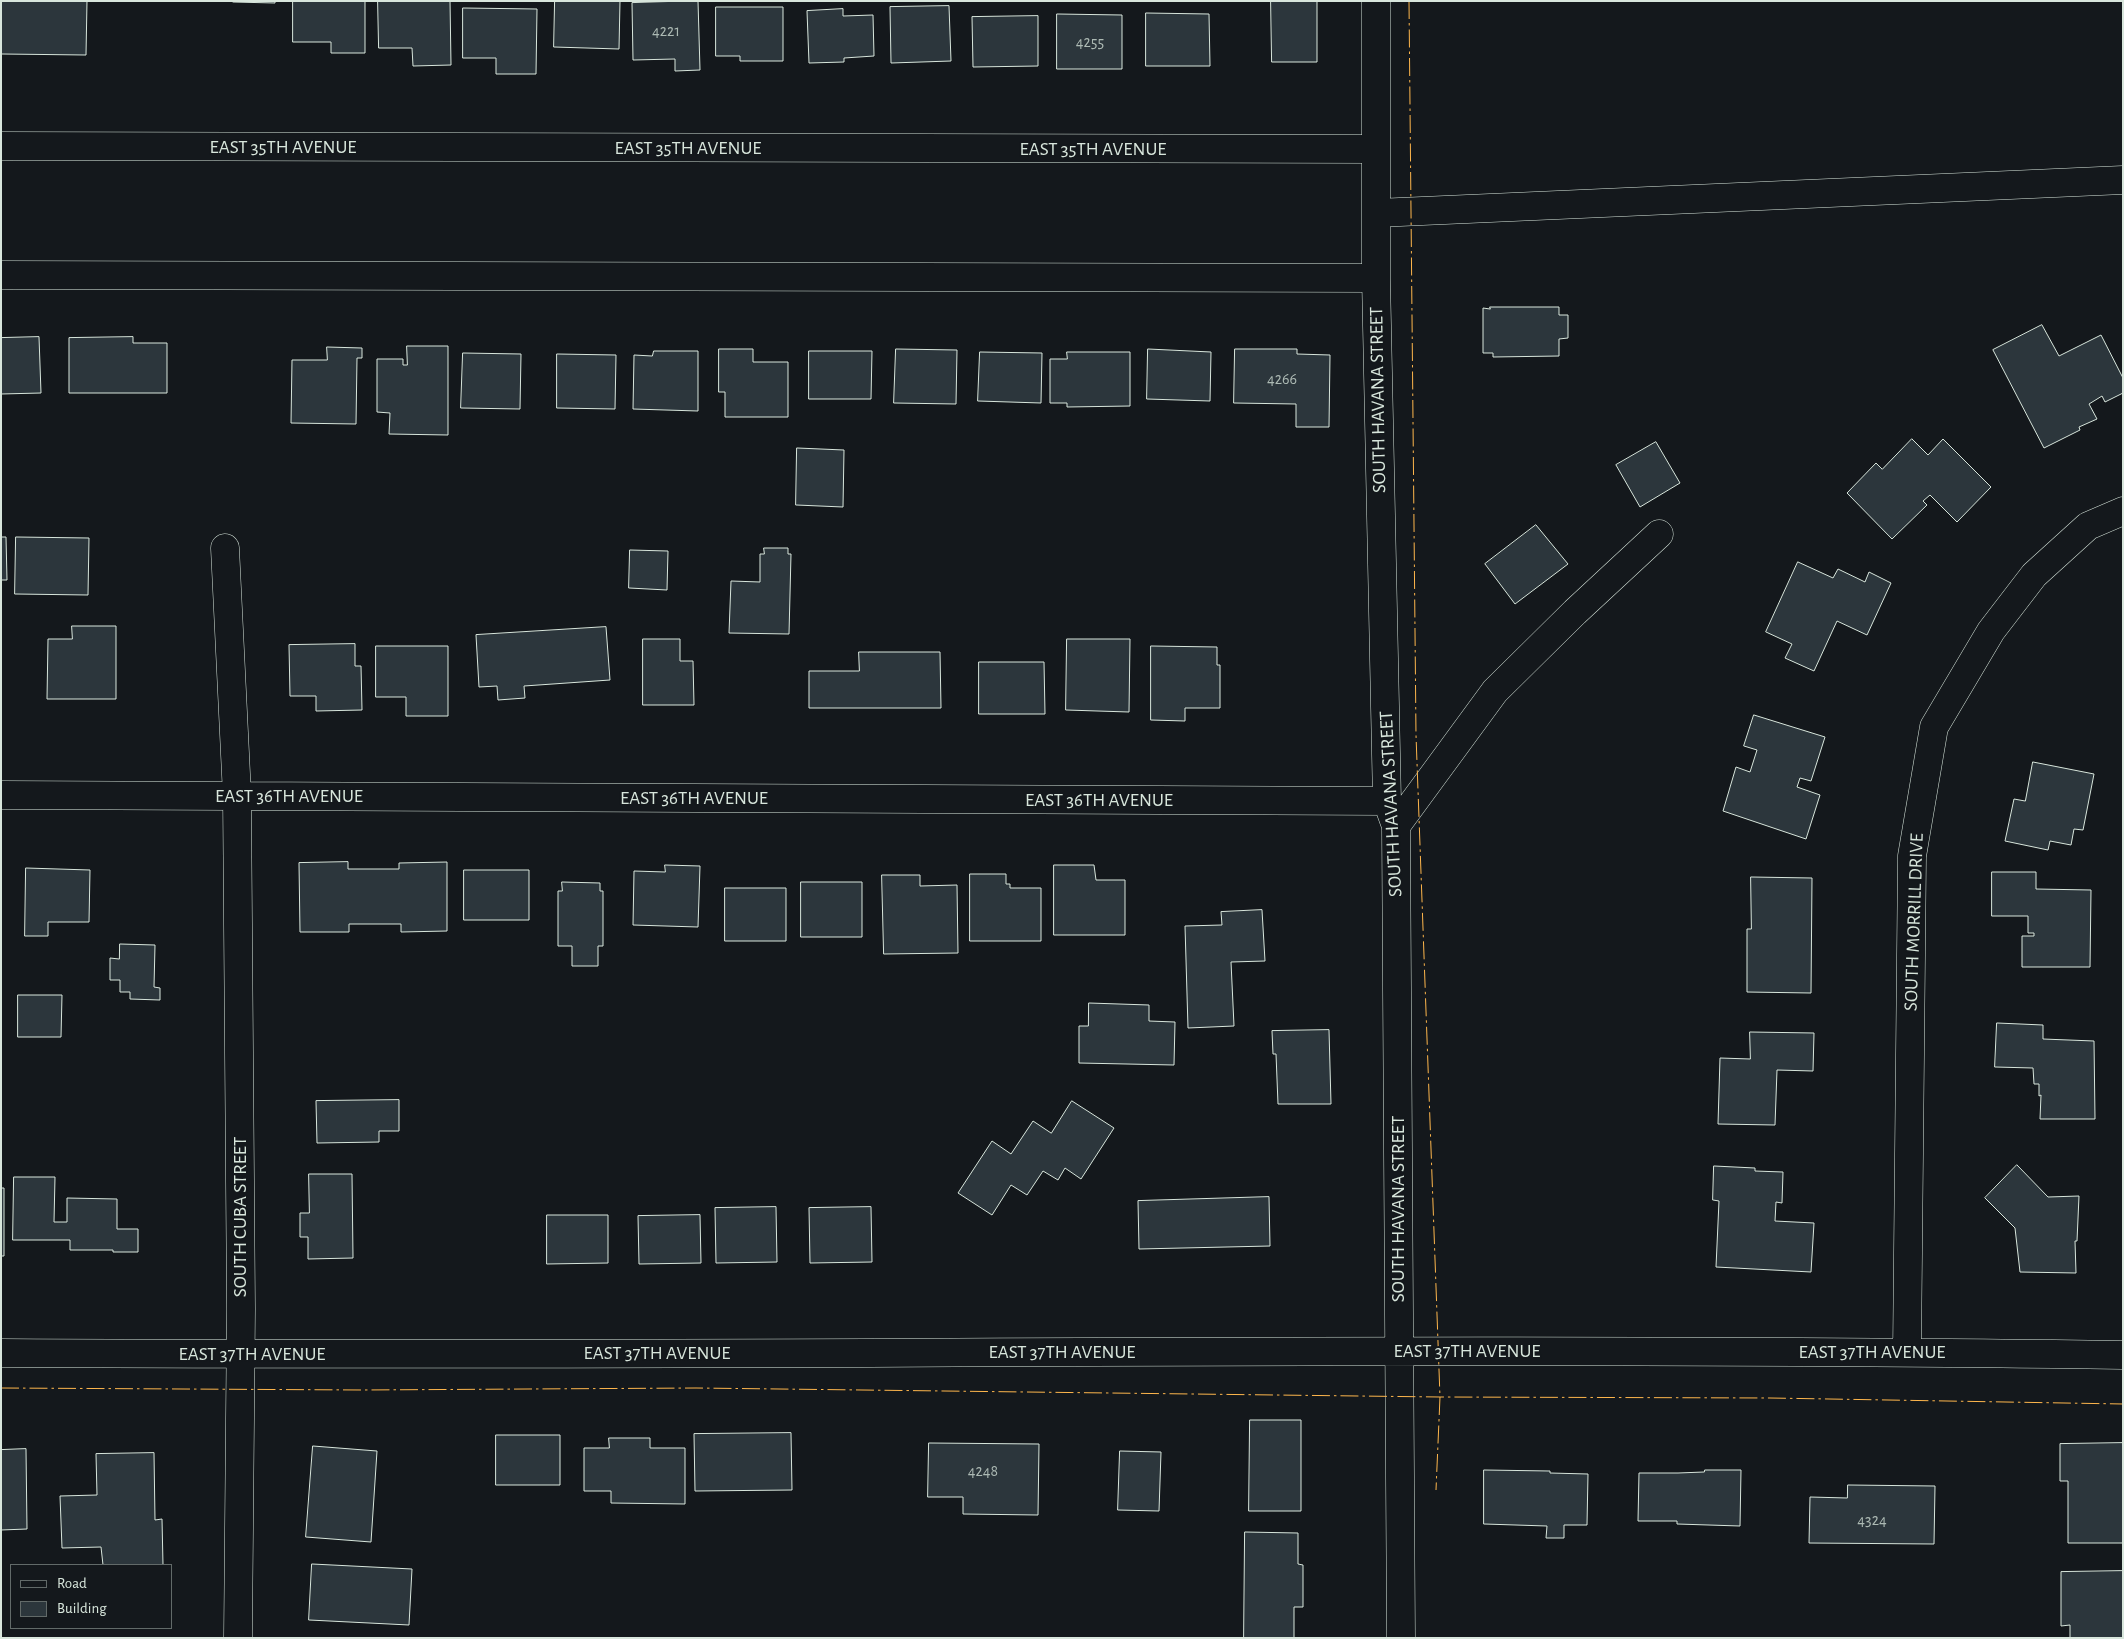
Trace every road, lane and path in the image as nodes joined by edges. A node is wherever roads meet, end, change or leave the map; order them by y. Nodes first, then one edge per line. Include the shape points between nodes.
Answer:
1 (1376, 1) edge
2 (1, 146) edge
3 (1376, 149) junction
4 (2123, 180) edge
5 (1377, 213) junction
6 (1, 275) edge
7 (1376, 278) junction
8 (2123, 511) edge
9 (1659, 534) dead end
10 (225, 548) dead end
11 (1, 795) edge
12 (237, 795) junction
13 (1392, 814) junction
14 (1399, 1351) junction
15 (1907, 1352) junction
16 (1, 1353) edge
17 (241, 1354) junction
18 (2123, 1355) edge
19 (238, 1638) edge
20 (1401, 1638) edge

1 - 3 street, SOUTH HAVANA STREET
2 - 3 street, EAST 35TH AVENUE
3 - 5 street, SOUTH HAVANA STREET
4 - 5 street
5 - 7 street, SOUTH HAVANA STREET
6 - 7 street
7 - 13 street, SOUTH HAVANA STREET
8 - 15 street, SOUTH MORRILL DRIVE via 2088,526 2034,575 1992,630 1934,727 1912,856
9 - 13 street via 1495,691
10 - 12 street, SOUTH CUBA STREET
11 - 12 street, EAST 36TH AVENUE
12 - 13 street, EAST 36TH AVENUE
12 - 17 street, SOUTH CUBA STREET
13 - 14 street, SOUTH HAVANA STREET
14 - 15 street, EAST 37TH AVENUE
14 - 17 street, EAST 37TH AVENUE
14 - 20 street, SOUTH HAVANA STREET
15 - 18 street, EAST 37TH AVENUE
16 - 17 street, EAST 37TH AVENUE
17 - 19 street, SOUTH CUBA STREET

